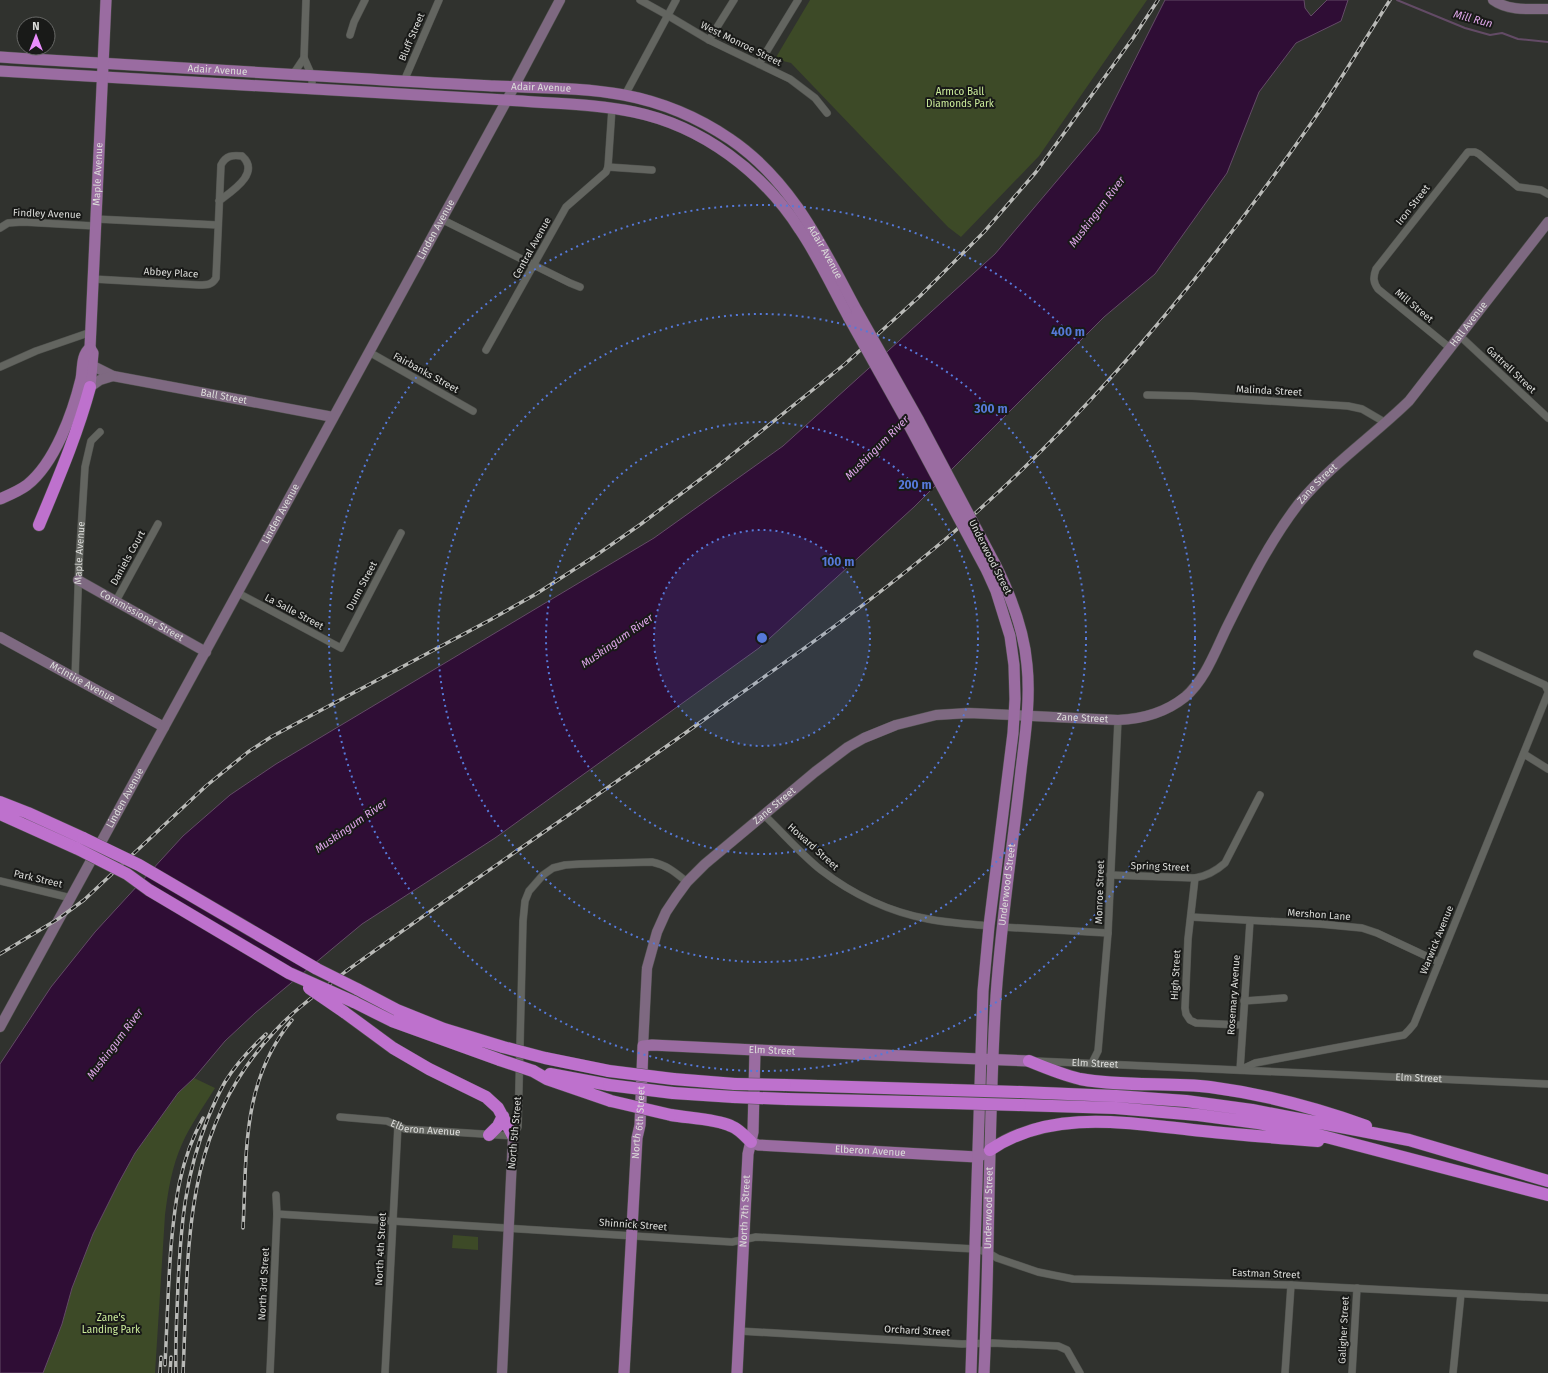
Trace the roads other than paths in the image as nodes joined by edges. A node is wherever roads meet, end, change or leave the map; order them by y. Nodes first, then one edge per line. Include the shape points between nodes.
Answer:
1 (106, 0) edge
2 (306, 0) edge
3 (365, 0) edge
4 (439, 0) edge
5 (560, 0) edge
6 (640, 0) edge
7 (676, 0) edge
8 (734, 0) edge
9 (798, 0) edge
10 (1493, 0) edge
11 (1548, 9) edge
12 (668, 15) junction
13 (350, 35) dead end
14 (709, 40) junction
15 (0, 57) edge
16 (304, 58) junction
17 (103, 64) junction
18 (759, 64) junction
19 (0, 71) edge
20 (290, 75) junction
21 (312, 76) junction
22 (102, 77) junction
23 (404, 81) junction
24 (514, 87) junction
25 (312, 90) junction
26 (625, 95) junction
27 (507, 100) junction
28 (612, 108) junction
29 (827, 113) dead end
30 (608, 167) junction
31 (652, 170) dead end
32 (1548, 194) edge
33 (219, 201) junction
34 (441, 219) junction
35 (96, 222) junction
36 (1548, 222) edge
37 (218, 225) junction
38 (0, 228) edge
39 (534, 265) junction
40 (1374, 274) joint
41 (93, 279) junction
42 (580, 286) dead end
43 (853, 314) junction
44 (91, 332) junction
45 (1460, 336) junction
46 (90, 348) junction
47 (1450, 348) junction
48 (486, 350) dead end
49 (369, 352) junction
50 (93, 366) junction
51 (0, 367) edge
52 (113, 376) junction
53 (90, 387) junction
54 (1147, 395) dead end
55 (473, 411) dead end
56 (334, 417) junction
57 (1548, 418) edge
58 (1386, 423) junction
59 (915, 424) joint
60 (100, 432) dead end
61 (0, 499) edge
62 (158, 524) dead end
63 (39, 525) dead end
64 (401, 533) dead end
65 (991, 567) junction
66 (78, 580) junction
67 (238, 593) junction
68 (116, 601) junction
69 (0, 637) edge
70 (341, 648) joint
71 (206, 652) junction
72 (1477, 654) dead end
73 (75, 678) junction
74 (1548, 692) edge
75 (1014, 715) junction
76 (1027, 716) junction
77 (1118, 720) junction
78 (164, 727) junction
79 (1524, 754) junction
80 (1548, 769) edge
81 (1260, 795) dead end
82 (0, 802) edge
83 (0, 814) edge
84 (764, 815) junction
85 (1110, 875) junction
86 (1195, 878) junction
87 (0, 881) edge
88 (687, 882) junction
89 (71, 898) junction
90 (1191, 917) junction
91 (1250, 921) junction
92 (989, 926) junction
93 (1002, 927) junction
94 (1108, 933) junction
95 (1439, 962) junction
96 (289, 973) junction
97 (1284, 998) dead end
98 (1244, 1001) junction
99 (1242, 1025) junction
100 (0, 1027) edge
101 (643, 1046) junction
102 (755, 1050) junction
103 (980, 1059) junction
104 (993, 1059) junction
105 (1029, 1061) junction
106 (1092, 1064) junction
107 (1240, 1070) junction
108 (533, 1071) junction
109 (1548, 1084) edge
110 (503, 1116) junction
111 (340, 1117) dead end
112 (398, 1125) junction
113 (489, 1135) junction
114 (513, 1136) junction
115 (1409, 1140) junction
116 (750, 1142) junction
117 (1343, 1142) junction
118 (990, 1150) junction
119 (978, 1157) junction
120 (1548, 1181) edge
121 (276, 1195) dead end
122 (1548, 1195) edge
123 (277, 1214) junction
124 (392, 1220) junction
125 (509, 1228) junction
126 (632, 1235) junction
127 (744, 1239) junction
128 (975, 1249) junction
129 (987, 1252) junction
130 (1291, 1285) junction
131 (1356, 1288) junction
132 (1461, 1294) junction
133 (1548, 1298) edge
134 (739, 1331) junction
135 (972, 1343) junction
136 (985, 1343) junction
137 (270, 1373) edge
138 (385, 1373) edge
139 (502, 1373) edge
140 (624, 1373) edge
141 (737, 1373) edge
142 (971, 1373) edge
143 (984, 1373) edge
144 (1080, 1373) edge
145 (1285, 1373) edge
146 (1352, 1373) edge
147 (1454, 1373) edge

1 - 17 main road, Maple Avenue
2 - 16 street
3 - 13 street
4 - 23 street, Bluff Street
5 - 24 main road, Linden Avenue
6 - 12 street, West Monroe Street
7 - 12 street
8 - 14 street
9 - 18 street
10 - 11 main road via 1503,6 1515,8
12 - 14 street, West Monroe Street
12 - 26 street
14 - 18 street, West Monroe Street
15 - 17 main road, Adair Avenue
16 - 20 street
16 - 21 street
17 - 20 main road, Adair Avenue
17 - 22 main road, Maple Avenue
18 - 29 street, West Monroe Street via 790,79 815,98
19 - 22 main road, Adair Avenue
20 - 21 main road, Adair Avenue
21 - 23 main road, Adair Avenue
21 - 25 street
22 - 25 main road, Adair Avenue
22 - 35 main road, Maple Avenue
23 - 24 main road, Adair Avenue
24 - 26 main road, Adair Avenue
24 - 27 main road, Linden Avenue
25 - 27 main road, Adair Avenue
26 - 43 main road, Adair Avenue via 682,113 730,139 759,161 802,212
27 - 28 main road, Adair Avenue
27 - 34 main road, Linden Avenue
28 - 30 street
28 - 43 main road, Adair Avenue via 642,114 688,131 711,143 753,174 772,193 801,231
30 - 31 street
30 - 39 street, Central Avenue via 606,172 566,207
32 - 40 street, Iron Street via 1541,190 1518,186 1479,154 1471,151 1465,154
33 - 33 street, Abbey Place via 246,178 249,165 242,156 235,155 223,160
33 - 37 street, Abbey Place
34 - 39 street
34 - 49 main road, Linden Avenue
35 - 37 street
35 - 38 street, Findley Avenue via 23,222 8,223
35 - 41 main road, Maple Avenue
36 - 45 main road, Hall Avenue
37 - 41 street, Abbey Place via 216,278 208,285
39 - 42 street
39 - 48 street, Central Avenue
40 - 47 street, Mill Street via 1374,282 1378,289
41 - 44 main road, Maple Avenue
43 - 59 main road, Adair Avenue, bridge
44 - 46 main road, Maple Avenue
44 - 51 street via 36,351
45 - 47 main road, Hall Avenue
45 - 57 street, Gattrell Street
46 - 50 main road via 93,353
46 - 61 main road via 85,352 70,418 59,442 27,485
47 - 58 main road, Hall Avenue via 1409,401
49 - 55 street, Fairbanks Street
49 - 56 main road, Linden Avenue
50 - 52 main road, Ball Street
50 - 53 main road
52 - 53 main road via 100,380
52 - 56 main road, Ball Street
53 - 63 highway via 67,458
54 - 58 street, Malinda Street via 1348,406 1362,409
56 - 67 main road, Linden Avenue
58 - 77 main road, Zane Street via 1324,476 1300,503 1250,581 1209,664 1194,688 1161,712
59 - 65 main road, Underwood Street, bridge
60 - 66 street, Maple Avenue via 91,441 85,467
62 - 68 street, Daniels Court
64 - 70 street, Dunn Street
65 - 75 main road, Underwood Street via 1010,636 1016,683
65 - 76 main road, Underwood Street via 1014,604 1023,639 1028,665
66 - 68 main road, Commissioner Street
66 - 73 street, Maple Avenue
67 - 70 street, La Salle Street
67 - 71 main road, Linden Avenue
68 - 71 main road, Commissioner Street
69 - 73 main road, McIntire Avenue
71 - 78 main road, Linden Avenue
72 - 74 street via 1545,685
73 - 78 main road, McIntire Avenue
74 - 79 street, Warwick Avenue
75 - 76 main road, Zane Street
75 - 84 main road, Zane Street via 969,712 936,715 880,730 832,758
75 - 92 main road, Underwood Street
76 - 77 main road, Zane Street
76 - 93 main road, Underwood Street
77 - 85 street, Monroe Street
78 - 89 main road, Linden Avenue
79 - 80 street
79 - 95 street, Warwick Avenue
81 - 86 street, Spring Street via 1225,863 1216,871
82 - 115 highway, bridge via 139,864 317,969 397,1010 444,1029 545,1058 673,1079 735,1084 1020,1092 1186,1101
83 - 96 highway, bridge via 127,874 149,890
84 - 88 main road, Zane Street
84 - 92 street, Howard Street via 820,869 864,897 894,910 928,919
85 - 86 street, Spring Street
85 - 94 street, Monroe Street
86 - 90 street, High Street
87 - 89 street, Park Street
88 - 101 main road, North 6th Street via 666,912 657,932 647,968
88 - 114 street, North 5th Street via 670,868 652,862 565,865 553,868 543,875 529,891 523,921 518,1127
89 - 100 main road, Linden Avenue
90 - 91 street, Mershon Lane
90 - 99 street, High Street via 1186,1014 1196,1023
91 - 95 street, Mershon Lane via 1362,928
91 - 98 street, Rosemary Avenue
92 - 103 main road, Underwood Street
93 - 94 street
93 - 104 main road, Underwood Street
94 - 106 street, Monroe Street via 1098,1052
95 - 107 street, Warwick Avenue via 1414,1024 1404,1035 1255,1063
96 - 108 highway, bridge via 392,1021
96 - 110 highway, bridge via 405,1055 486,1097
97 - 98 street
98 - 99 street, Rosemary Avenue
99 - 107 street, Rosemary Avenue
101 - 102 main road, Elm Street
101 - 126 main road, North 6th Street
102 - 103 main road, Elm Street
102 - 116 main road, North 7th Street via 753,1125
103 - 104 main road, Elm Street
103 - 119 main road, Underwood Street
104 - 105 main road, Elm Street
104 - 118 main road, Underwood Street
105 - 106 street, Elm Street
105 - 115 highway via 1081,1079 1101,1082 1210,1087 1251,1094 1347,1119
106 - 107 street, Elm Street
107 - 109 street, Elm Street
108 - 116 highway, bridge via 547,1079 611,1101 731,1126
108 - 117 highway, bridge via 609,1085 673,1093 787,1099 1115,1108 1198,1115 1258,1123
110 - 113 highway
110 - 114 highway
111 - 112 street, Elberon Avenue via 387,1121
112 - 113 street, Elberon Avenue via 405,1129
112 - 124 street, North 4th Street
113 - 114 street, Elberon Avenue
114 - 125 main road, North 5th Street
115 - 120 highway
116 - 119 main road, Elberon Avenue via 758,1146
116 - 127 main road, North 7th Street
117 - 118 highway via 1243,1136 1109,1122 1079,1122 1027,1132
117 - 122 highway
118 - 119 main road
118 - 129 main road, Underwood Street
119 - 128 main road, Underwood Street
121 - 123 street, North 3rd Street
123 - 124 street, Shinnick Street
123 - 137 street, North 3rd Street
124 - 125 street, Shinnick Street
124 - 138 street, North 4th Street
125 - 126 street, Shinnick Street
125 - 139 main road, North 5th Street
126 - 127 street, Shinnick Street via 732,1242
126 - 140 main road, North 6th Street
127 - 128 street, Shinnick Street via 760,1237
127 - 134 main road, North 7th Street
128 - 129 street, Shinnick Street
128 - 135 main road, Underwood Street
129 - 130 street, Eastman Street via 1038,1272 1073,1279
129 - 136 main road, Underwood Street
130 - 131 street, Eastman Street
130 - 145 street
131 - 132 street, Eastman Street
131 - 146 street, Galigher Street
132 - 133 street, Eastman Street
132 - 147 street
134 - 135 street, Orchard Street
134 - 141 main road, North 7th Street
135 - 136 street, Orchard Street
135 - 142 main road, Underwood Street
136 - 143 main road, Underwood Street
136 - 144 street, Orchard Street via 1058,1346 1067,1350

